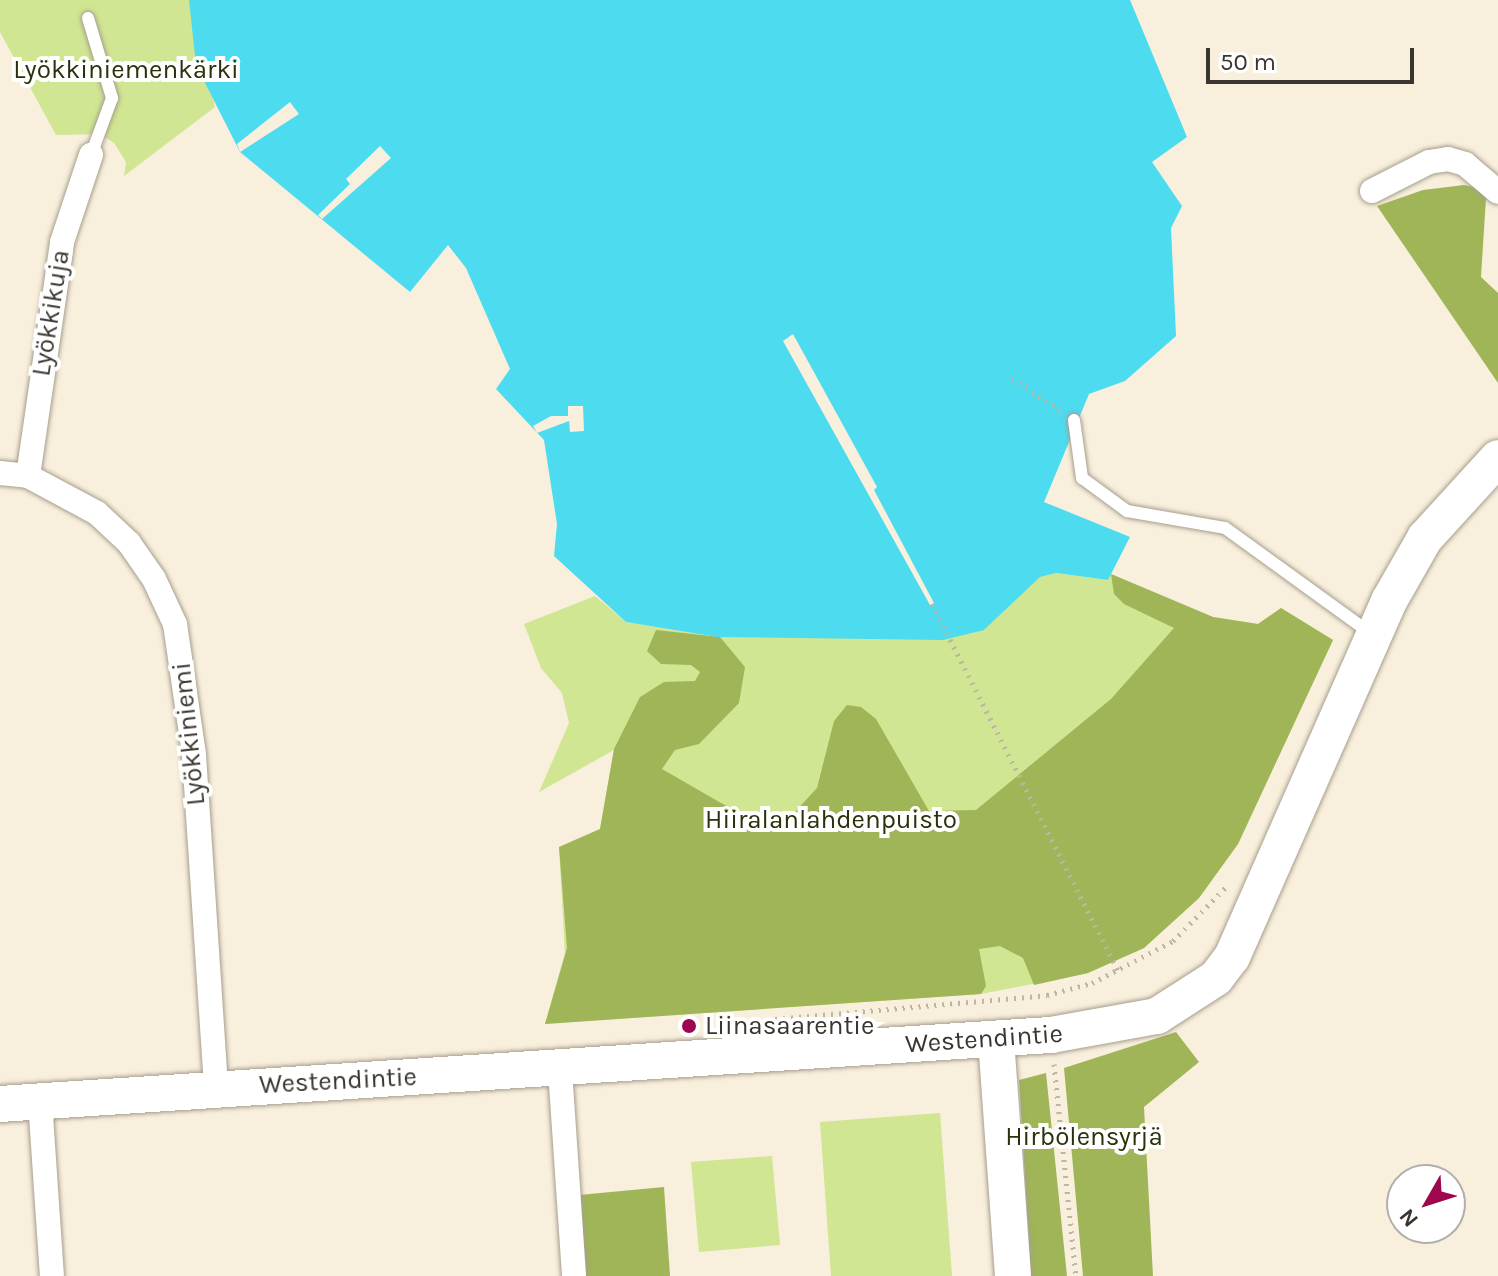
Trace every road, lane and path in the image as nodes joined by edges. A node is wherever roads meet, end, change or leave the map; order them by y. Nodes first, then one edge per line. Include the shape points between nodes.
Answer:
1 (88, 18) dead end
2 (91, 155) joint
3 (1372, 191) dead end
4 (1498, 192) edge
5 (1012, 378) dead end
6 (1074, 420) joint
7 (1498, 458) edge
8 (0, 473) edge
9 (28, 476) junction
10 (932, 604) dead end
11 (1373, 635) junction
12 (1234, 876) dead end
13 (1119, 972) junction
14 (1047, 995) junction
15 (768, 1019) dead end
16 (1051, 1035) junction
17 (996, 1039) junction
18 (560, 1070) junction
19 (216, 1088) junction
20 (40, 1101) junction
21 (0, 1104) edge
22 (52, 1276) edge
23 (574, 1276) edge
24 (1013, 1276) edge
25 (1076, 1276) edge

1 - 2 lane via 112,98
2 - 9 street, Lyökkikuja via 62,242
3 - 4 street via 1429,162 1448,159 1465,164
5 - 6 path
6 - 11 lane via 1082,478 1127,511 1225,528
7 - 11 street, Westendintie via 1425,538
8 - 9 street, Lyökkiniemi
9 - 19 street, Lyökkiniemi via 97,513 129,543 175,624 194,755
10 - 13 path
11 - 16 street, Westendintie via 1251,920 1216,978 1157,1016
12 - 13 path, Westendintie via 1196,922 1148,959
13 - 14 path, Westendintie
14 - 15 path, Westendintie
14 - 16 path
16 - 17 street, Westendintie
16 - 25 path
17 - 18 street, Westendintie
17 - 24 street
18 - 19 street, Westendintie
18 - 23 street
19 - 20 street, Westendintie
20 - 21 street, Westendintie
20 - 22 street

